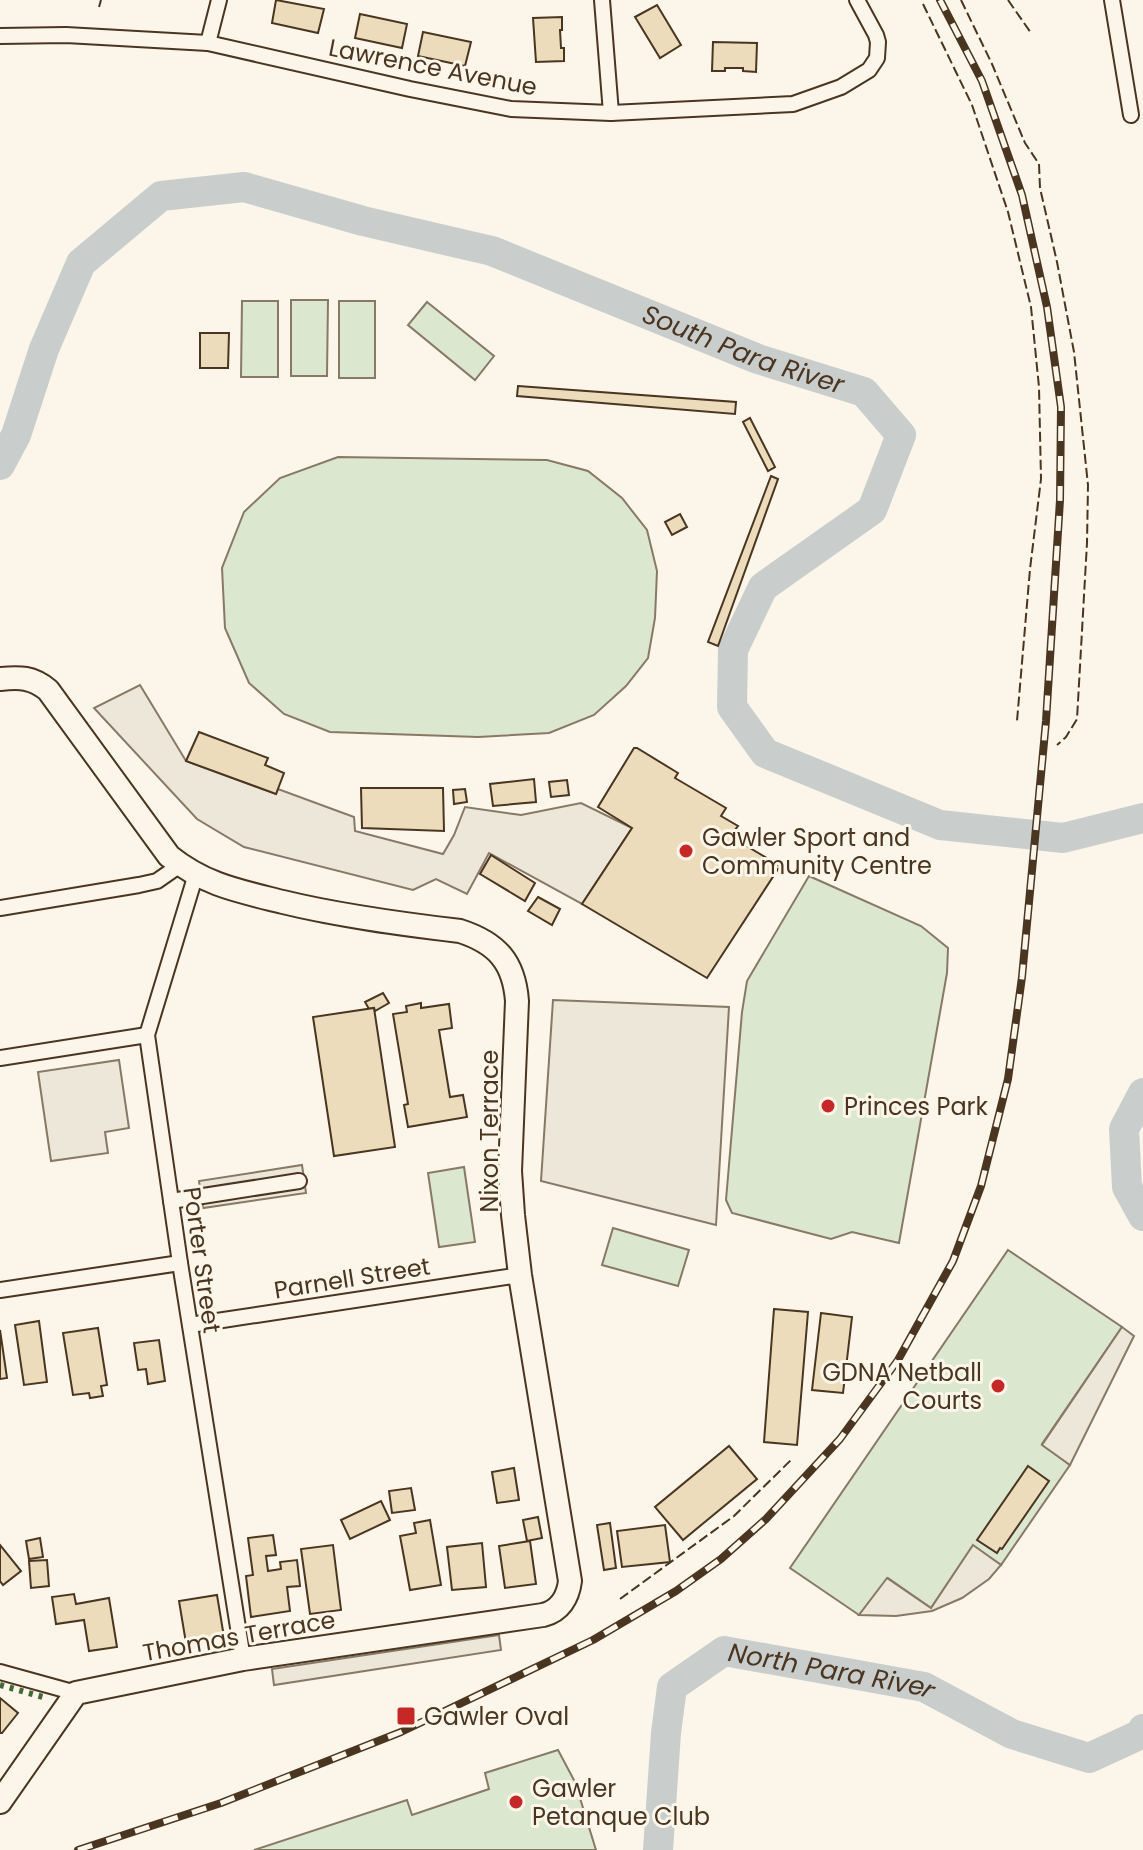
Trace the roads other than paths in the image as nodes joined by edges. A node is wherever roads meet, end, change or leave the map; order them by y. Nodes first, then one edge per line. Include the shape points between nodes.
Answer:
1 (219, 0) edge
2 (602, 0) edge
3 (857, 0) edge
4 (1112, 0) edge
5 (0, 36) edge
6 (208, 43) junction
7 (611, 113) junction
8 (1131, 115) dead end
9 (0, 679) edge
10 (188, 869) junction
11 (0, 908) edge
12 (147, 1035) junction
13 (0, 1058) edge
14 (299, 1181) dead end
15 (171, 1201) junction
16 (180, 1263) junction
17 (520, 1275) junction
18 (0, 1290) edge
19 (190, 1325) junction
20 (543, 1615) joint
21 (243, 1659) junction
22 (0, 1672) edge
23 (76, 1693) junction
24 (0, 1802) edge

1 - 6 street
2 - 7 street
3 - 7 street, Lawrence Avenue via 878,42 877,58 869,70 841,87 793,104
4 - 8 street
5 - 6 street, Lawrence Avenue
6 - 7 street, Lawrence Avenue via 511,109
9 - 10 street via 34,680 53,695 169,856
10 - 11 street via 139,885
10 - 12 street, Porter Street
10 - 17 street, Nixon Terrace via 215,884 304,908 460,931 480,938 507,961 517,1001 510,1171
12 - 13 street
12 - 15 street, Porter Street
14 - 15 street
15 - 16 street, Porter Street
16 - 18 street
16 - 19 street, Porter Street
17 - 19 street, Parnell Street
17 - 20 street, Nixon Terrace via 570,1581 562,1603
19 - 21 street, Porter Street
20 - 21 street, Thomas Terrace
21 - 23 street, Thomas Terrace
22 - 23 street
23 - 24 street

